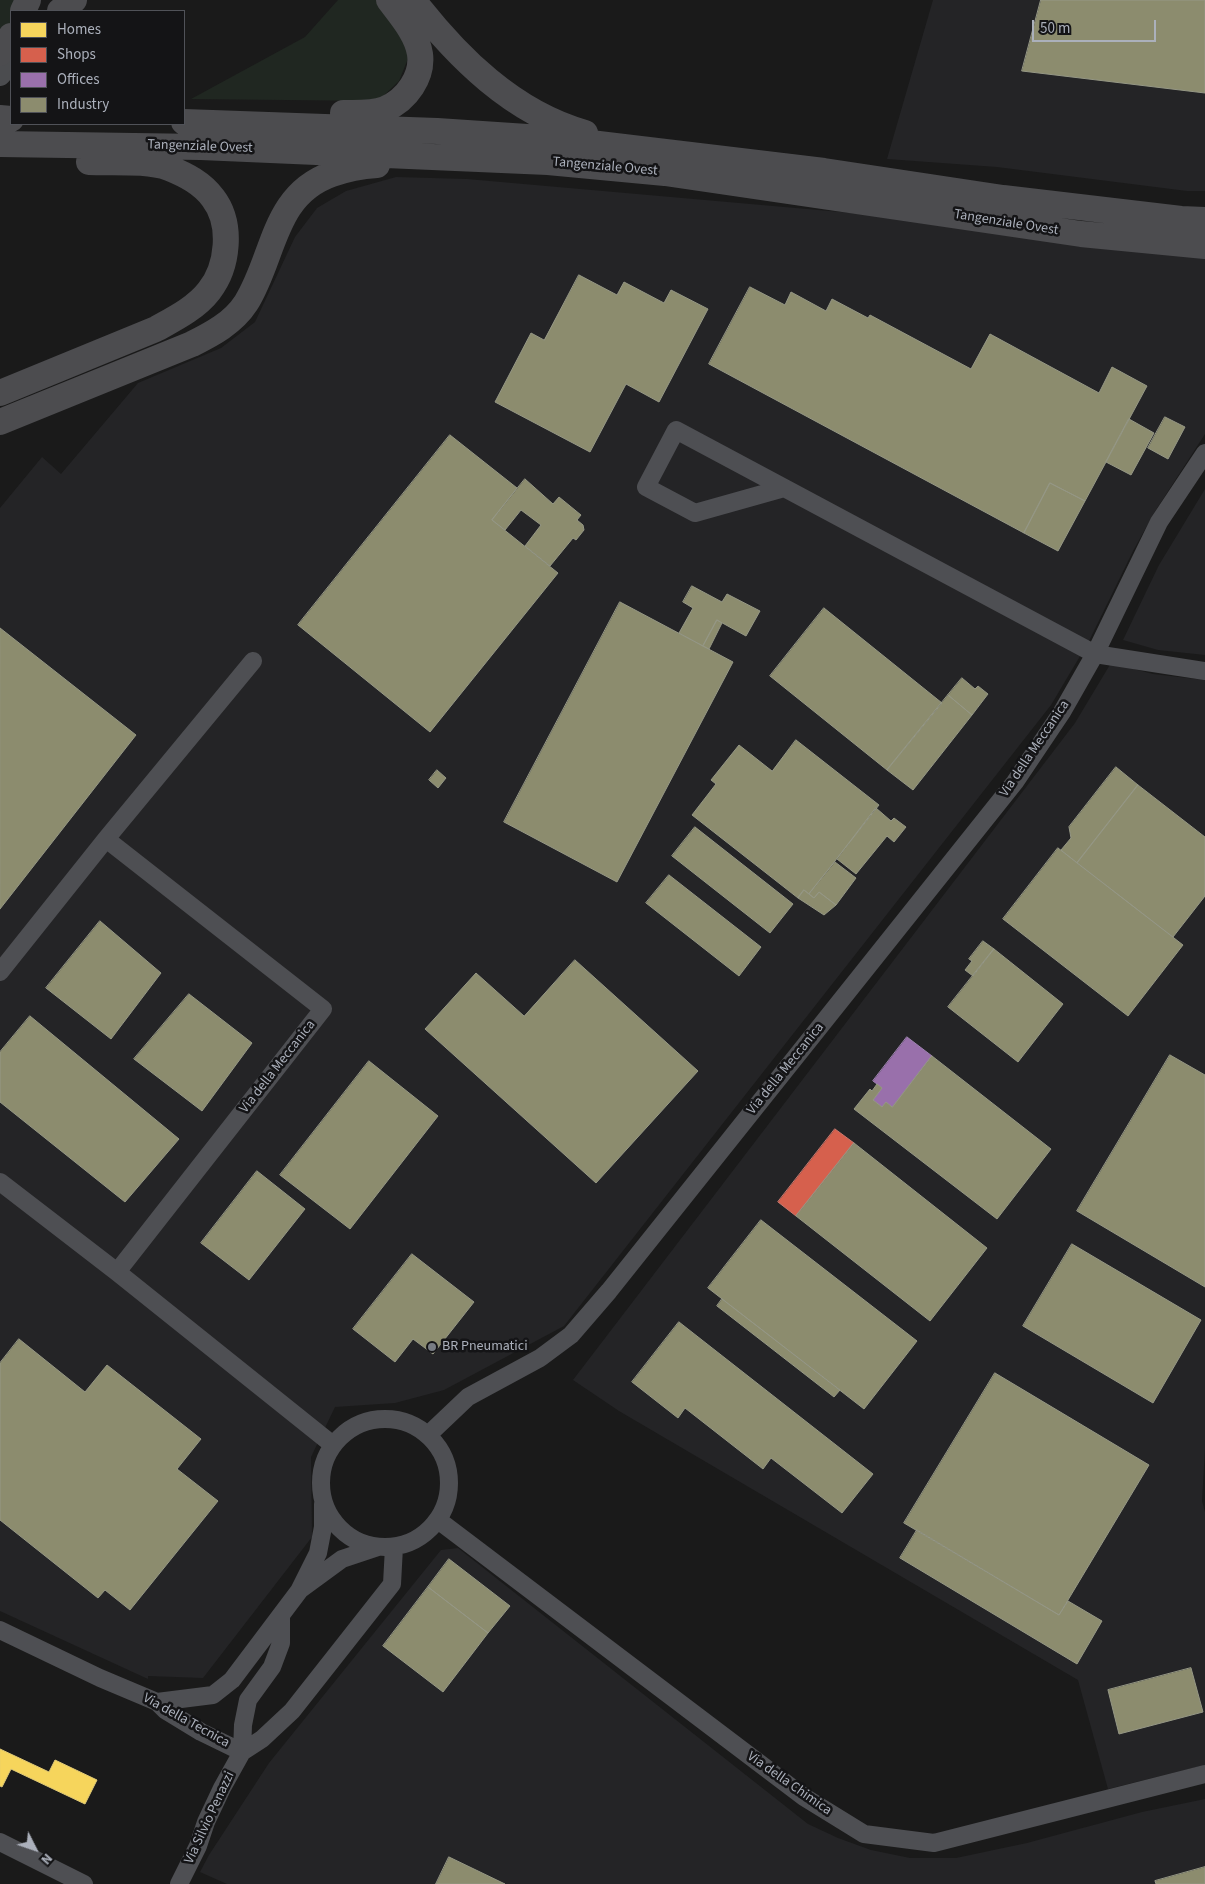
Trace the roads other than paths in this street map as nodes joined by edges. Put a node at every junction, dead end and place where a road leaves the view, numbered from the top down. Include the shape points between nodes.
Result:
1 (74, 0) edge
2 (389, 0) edge
3 (413, 0) edge
4 (60, 10) edge
5 (10, 37) edge
6 (0, 52) edge
7 (10, 63) edge
8 (0, 75) edge
9 (185, 116) edge
10 (185, 122) edge
11 (0, 144) edge
12 (646, 149) junction
13 (0, 150) edge
14 (548, 162) junction
15 (1205, 220) edge
16 (1205, 246) edge
17 (0, 393) edge
18 (0, 422) edge
19 (1205, 453) edge
20 (784, 488) junction
21 (1094, 654) junction
22 (254, 661) dead end
23 (1205, 671) edge
24 (106, 839) junction
25 (0, 972) edge
26 (0, 1182) edge
27 (117, 1272) junction
28 (428, 1435) junction
29 (333, 1445) junction
30 (323, 1503) junction
31 (438, 1520) junction
32 (386, 1547) junction
33 (299, 1591) junction
34 (281, 1615) junction
35 (0, 1630) edge
36 (157, 1702) junction
37 (242, 1752) junction
38 (1205, 1774) edge
39 (0, 1842) edge
40 (84, 1884) edge
41 (179, 1884) edge

1 - 4 highway
2 - 9 highway via 413,36 420,53 420,65 407,93 386,109 355,113
3 - 12 highway via 465,60 526,106 552,121
5 - 6 highway
7 - 8 main road
10 - 12 highway, Tangenziale Ovest via 437,131
11 - 14 highway, Tangenziale Ovest via 201,147
12 - 15 highway, Tangenziale Ovest via 1003,198
13 - 17 highway via 42,160 167,167 194,180 213,198 220,210 225,238 221,269 215,282 208,293 178,316 156,329
14 - 16 highway, Tangenziale Ovest via 665,172 1081,234
14 - 18 highway via 370,165 328,176 302,191 290,204 253,290 245,304 220,329 192,344
19 - 21 street, Via della Meccanica via 1159,522
20 - 20 street via 676,430 646,487 695,513
20 - 21 street
21 - 23 street
21 - 28 street, Via della Meccanica via 1062,712 1015,782 609,1291 571,1335 540,1358 468,1397
22 - 24 street
24 - 25 street
24 - 27 street, Via della Meccanica via 323,1010
26 - 27 street
27 - 29 street
28 - 29 street via 413,1425 378,1419 346,1432
28 - 31 street via 441,1453 449,1475 449,1491
29 - 30 street via 322,1470
30 - 32 street via 335,1524 354,1540
30 - 33 street via 318,1553
31 - 32 street via 411,1542
31 - 38 street, Via della Chimica via 804,1797 864,1834 934,1843
32 - 33 street via 342,1559
32 - 37 street, Via della Tecnica via 392,1584 292,1711 262,1739
33 - 34 street
34 - 36 street via 232,1680 213,1695
34 - 37 street via 280,1643 272,1667 248,1700 242,1725
35 - 36 street, Via della Tecnica
36 - 37 street, Via della Tecnica via 202,1732
37 - 41 street, Via Silvio Penazzi via 222,1788
39 - 40 street

